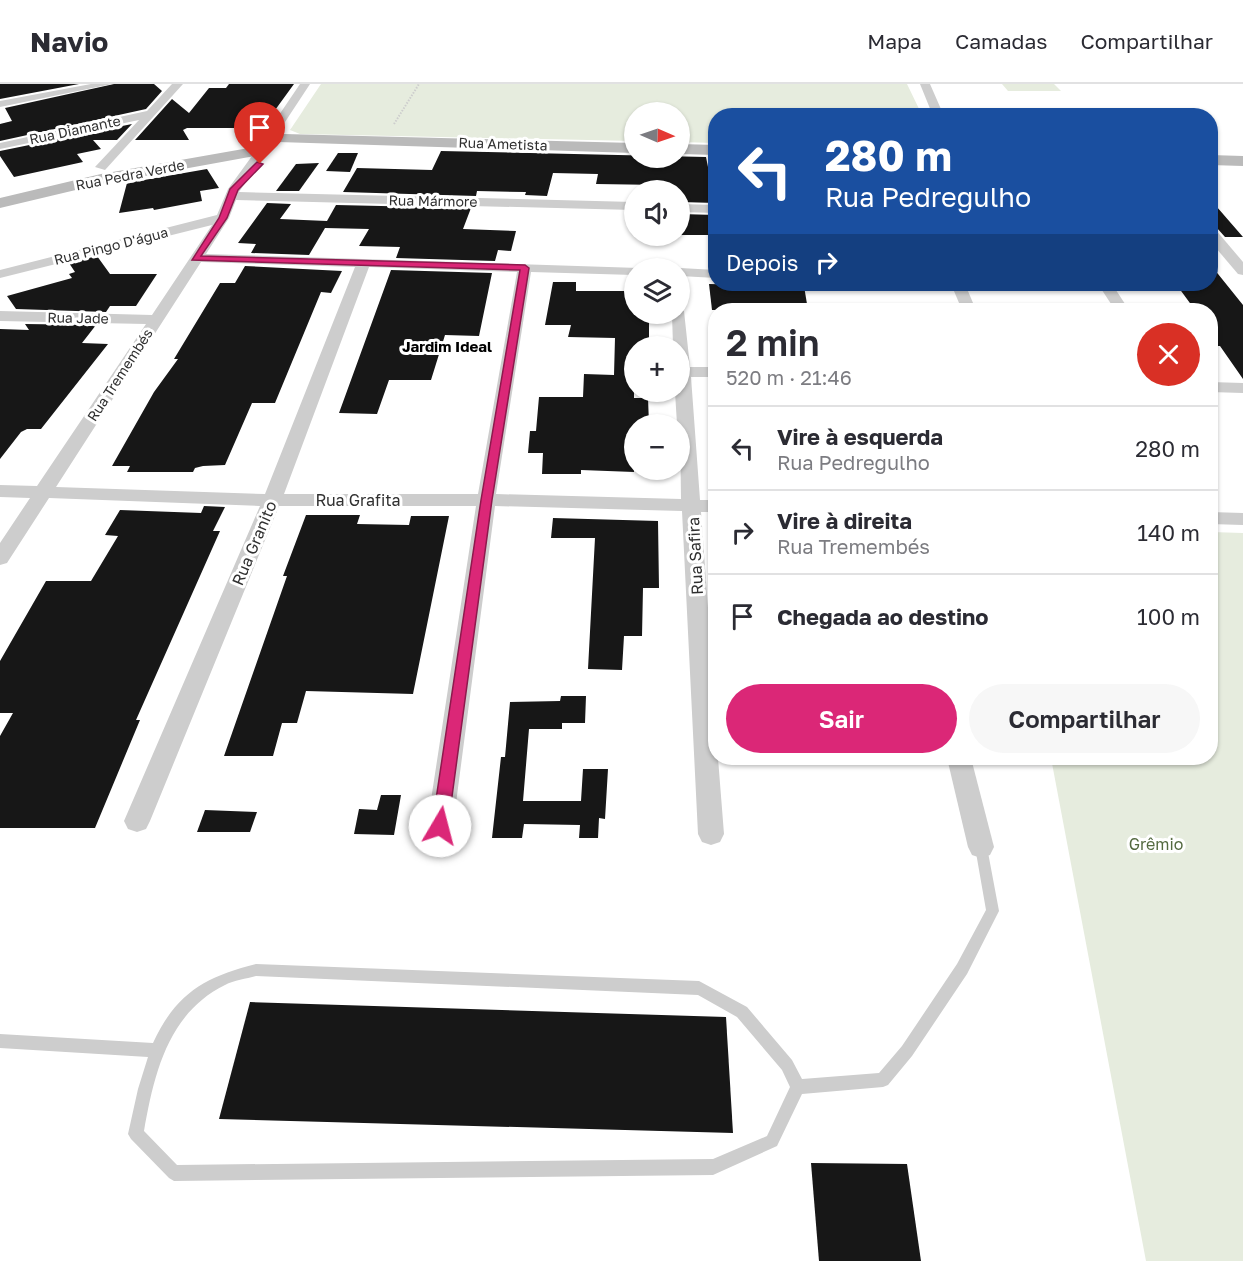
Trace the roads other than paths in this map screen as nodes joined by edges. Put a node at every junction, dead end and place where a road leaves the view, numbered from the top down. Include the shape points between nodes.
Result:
1 (107, 84) edge
2 (178, 84) edge
3 (305, 84) edge
4 (925, 84) edge
5 (0, 104) edge
6 (936, 108) edge
7 (150, 114) junction
8 (281, 120) junction
9 (270, 145) junction
10 (0, 146) edge
11 (624, 148) edge
12 (690, 149) edge
13 (708, 150) edge
14 (1218, 160) edge
15 (204, 161) junction
16 (1243, 161) edge
17 (101, 166) junction
18 (250, 166) junction
19 (0, 190) edge
20 (232, 192) junction
21 (0, 203) edge
22 (624, 206) edge
23 (690, 208) edge
24 (708, 208) edge
25 (223, 218) junction
26 (1218, 241) edge
27 (1226, 250) junction
28 (1243, 251) edge
29 (195, 258) junction
30 (364, 263) junction
31 (525, 268) junction
32 (624, 271) edge
33 (1243, 271) edge
34 (690, 272) edge
35 (708, 273) edge
36 (0, 274) edge
37 (0, 316) edge
38 (156, 320) junction
39 (690, 372) edge
40 (708, 372) edge
41 (1218, 387) edge
42 (1243, 388) edge
43 (686, 402) edge
44 (0, 491) edge
45 (43, 492) junction
46 (272, 500) junction
47 (486, 500) junction
48 (692, 506) junction
49 (708, 506) edge
50 (1218, 518) edge
51 (1243, 519) edge
52 (0, 558) edge
53 (961, 765) edge
54 (137, 821) dead end
55 (440, 826) dead end
56 (711, 834) dead end
57 (981, 847) joint
58 (0, 1041) edge
59 (155, 1050) junction
60 (798, 1087) junction

1 - 5 street
2 - 7 street
3 - 8 street, Rua Tremembés
4 - 6 street
7 - 10 street, Rua Diamante
7 - 17 street
8 - 9 street, Rua Tremembés
8 - 9 street, Rua Tremembés
9 - 11 street, Rua Ametista via 372,140
9 - 15 street, Rua Pedra Verde
9 - 17 street, Rua Pedra Verde
9 - 18 street, Rua Tremembés
9 - 20 street, Rua Tremembés
12 - 13 street
14 - 16 street
15 - 18 street
15 - 21 street, Rua Pedra Verde via 101,179
17 - 19 street, Rua Pedra Verde
18 - 20 street, Rua Tremembés
20 - 22 street, Rua Mármore
20 - 25 street, Rua Tremembés
23 - 24 street
25 - 29 street, Rua Tremembés
25 - 36 street, Rua Pingo D'água
26 - 27 street
27 - 28 street
27 - 33 street
29 - 30 street
29 - 38 street, Rua Tremembés
30 - 31 street
30 - 46 street, Rua Granito
31 - 32 street
31 - 47 street
34 - 35 street
37 - 38 street, Rua Jade
38 - 45 street, Rua Tremembés
39 - 40 street
41 - 42 street
43 - 48 street, Rua Safira
44 - 45 street, Rua Grafita
45 - 46 street, Rua Grafita
45 - 52 street, Rua Tremembés
46 - 47 street, Rua Grafita
46 - 54 street, Rua Granito
47 - 48 street, Rua Grafita
47 - 55 street
48 - 49 street, Rua Grafita
48 - 56 street, Rua Safira
50 - 51 street
53 - 57 street
57 - 60 lane via 993,911 962,969 907,1051 884,1080
58 - 59 lane
59 - 60 lane via 186,1004 220,980 256,970 699,987 742,1012 787,1065
59 - 60 lane via 136,1134 174,1173 713,1167 772,1141

